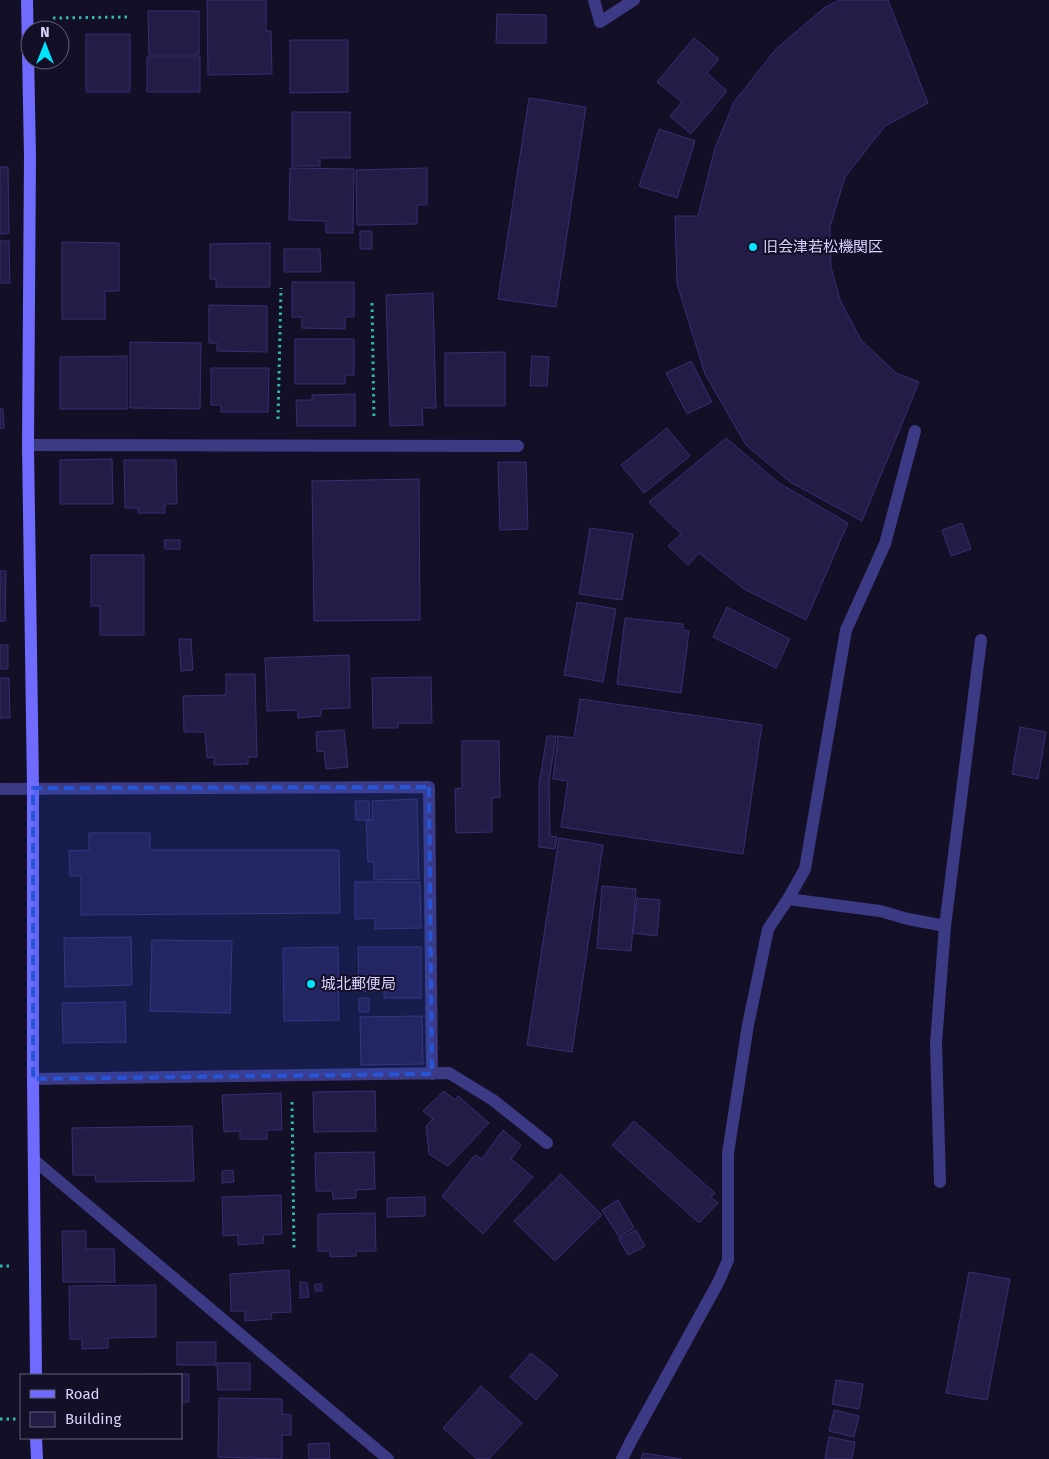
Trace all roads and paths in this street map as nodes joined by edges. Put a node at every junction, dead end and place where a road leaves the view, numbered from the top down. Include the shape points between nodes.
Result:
1 (27, 0) edge
2 (594, 0) edge
3 (634, 0) edge
4 (129, 17) dead end
5 (27, 18) junction
6 (280, 288) dead end
7 (372, 303) dead end
8 (915, 431) dead end
9 (28, 445) junction
10 (278, 445) junction
11 (374, 446) junction
12 (518, 446) dead end
13 (981, 640) dead end
14 (33, 788) junction
15 (0, 789) edge
16 (788, 899) junction
17 (945, 926) junction
18 (432, 1074) junction
19 (292, 1076) junction
20 (33, 1079) junction
21 (547, 1143) dead end
22 (34, 1160) junction
23 (940, 1182) dead end
24 (294, 1251) dead end
25 (36, 1374) edge
26 (0, 1419) edge
27 (20, 1419) edge
28 (36, 1439) edge
29 (37, 1459) edge
30 (388, 1459) edge
31 (622, 1459) edge

1 - 5 street
2 - 3 street via 600,22
4 - 5 path
5 - 9 street via 30,156
6 - 10 path
7 - 11 path
8 - 16 street via 885,544 846,630 804,869
9 - 10 street
9 - 14 street
10 - 11 street
11 - 12 street
13 - 17 street
14 - 15 street
14 - 18 street via 429,787
14 - 20 street
16 - 17 street via 880,911
16 - 31 street via 768,929 748,1025 728,1153 728,1260
17 - 23 street via 936,1043
18 - 19 street
18 - 21 street via 449,1073 493,1100
19 - 20 street
19 - 24 path
20 - 22 street
22 - 25 street
22 - 30 street
26 - 27 path
28 - 29 street

